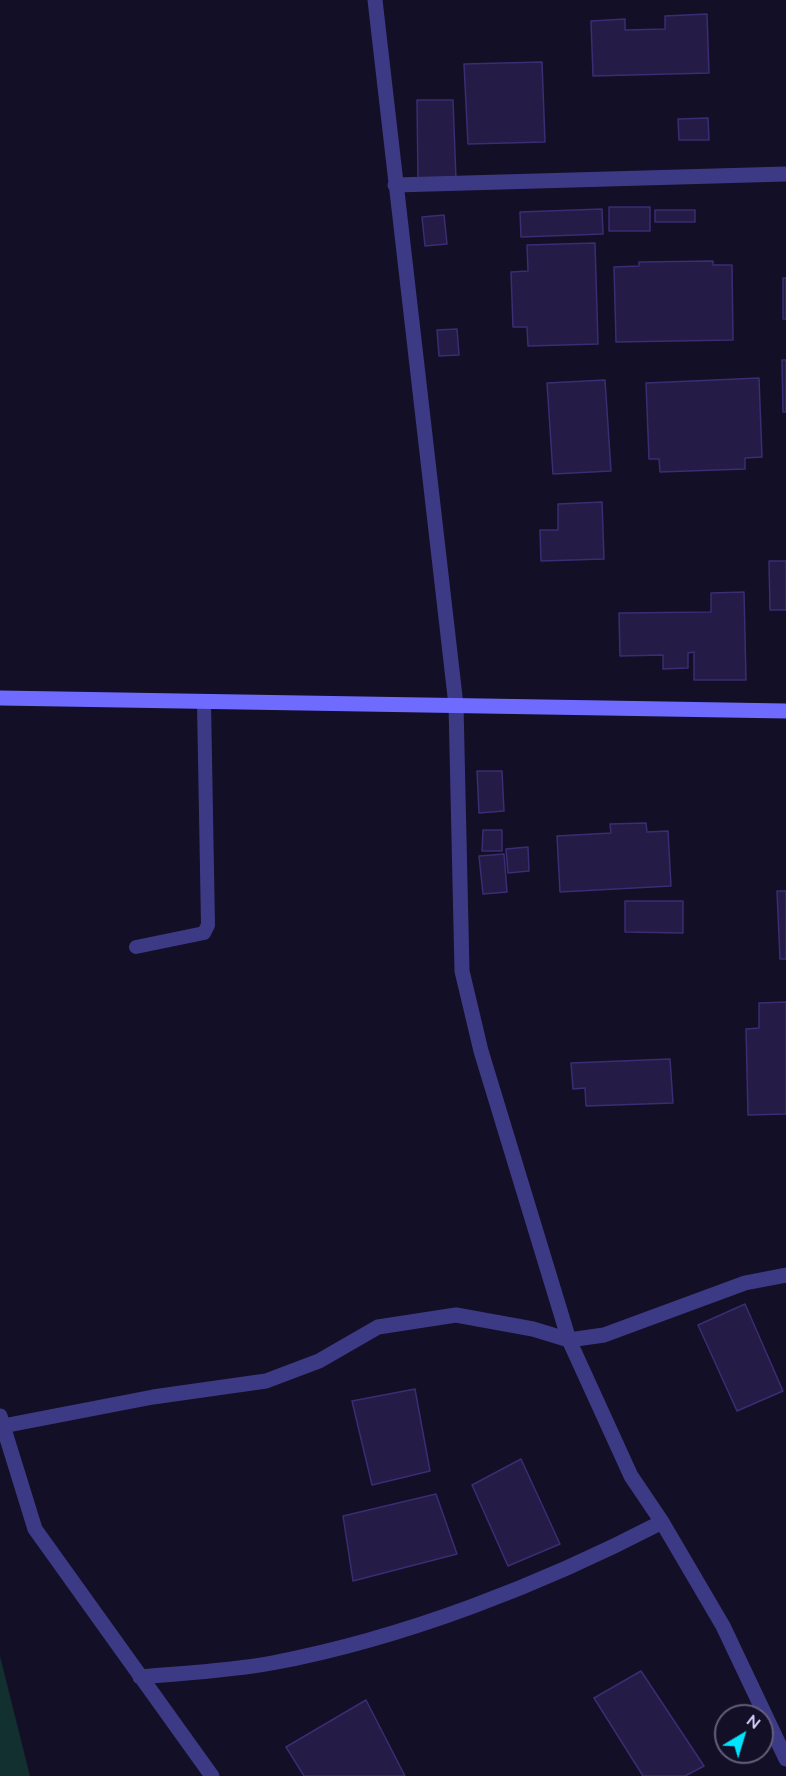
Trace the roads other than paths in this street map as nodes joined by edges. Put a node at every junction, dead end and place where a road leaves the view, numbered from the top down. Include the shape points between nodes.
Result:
1 (375, 0) edge
2 (786, 174) edge
3 (394, 185) junction
4 (0, 698) edge
5 (204, 703) junction
6 (456, 705) junction
7 (786, 711) edge
8 (136, 947) dead end
9 (786, 1275) edge
10 (569, 1340) junction
11 (1, 1421) edge
12 (662, 1522) junction
13 (140, 1677) junction
14 (786, 1759) edge
15 (212, 1776) edge

1 - 3 street
2 - 3 street
3 - 6 street
4 - 5 street
5 - 6 street
5 - 8 lane via 208,925 204,933
6 - 7 street
6 - 10 street via 462,971 502,1125
9 - 10 street via 745,1283 604,1335
10 - 11 street via 456,1315 378,1327 319,1361 266,1381
10 - 12 street via 631,1476
11 - 13 street via 35,1529
12 - 13 street via 587,1560 410,1628 272,1664
12 - 14 street via 723,1626
13 - 15 street

